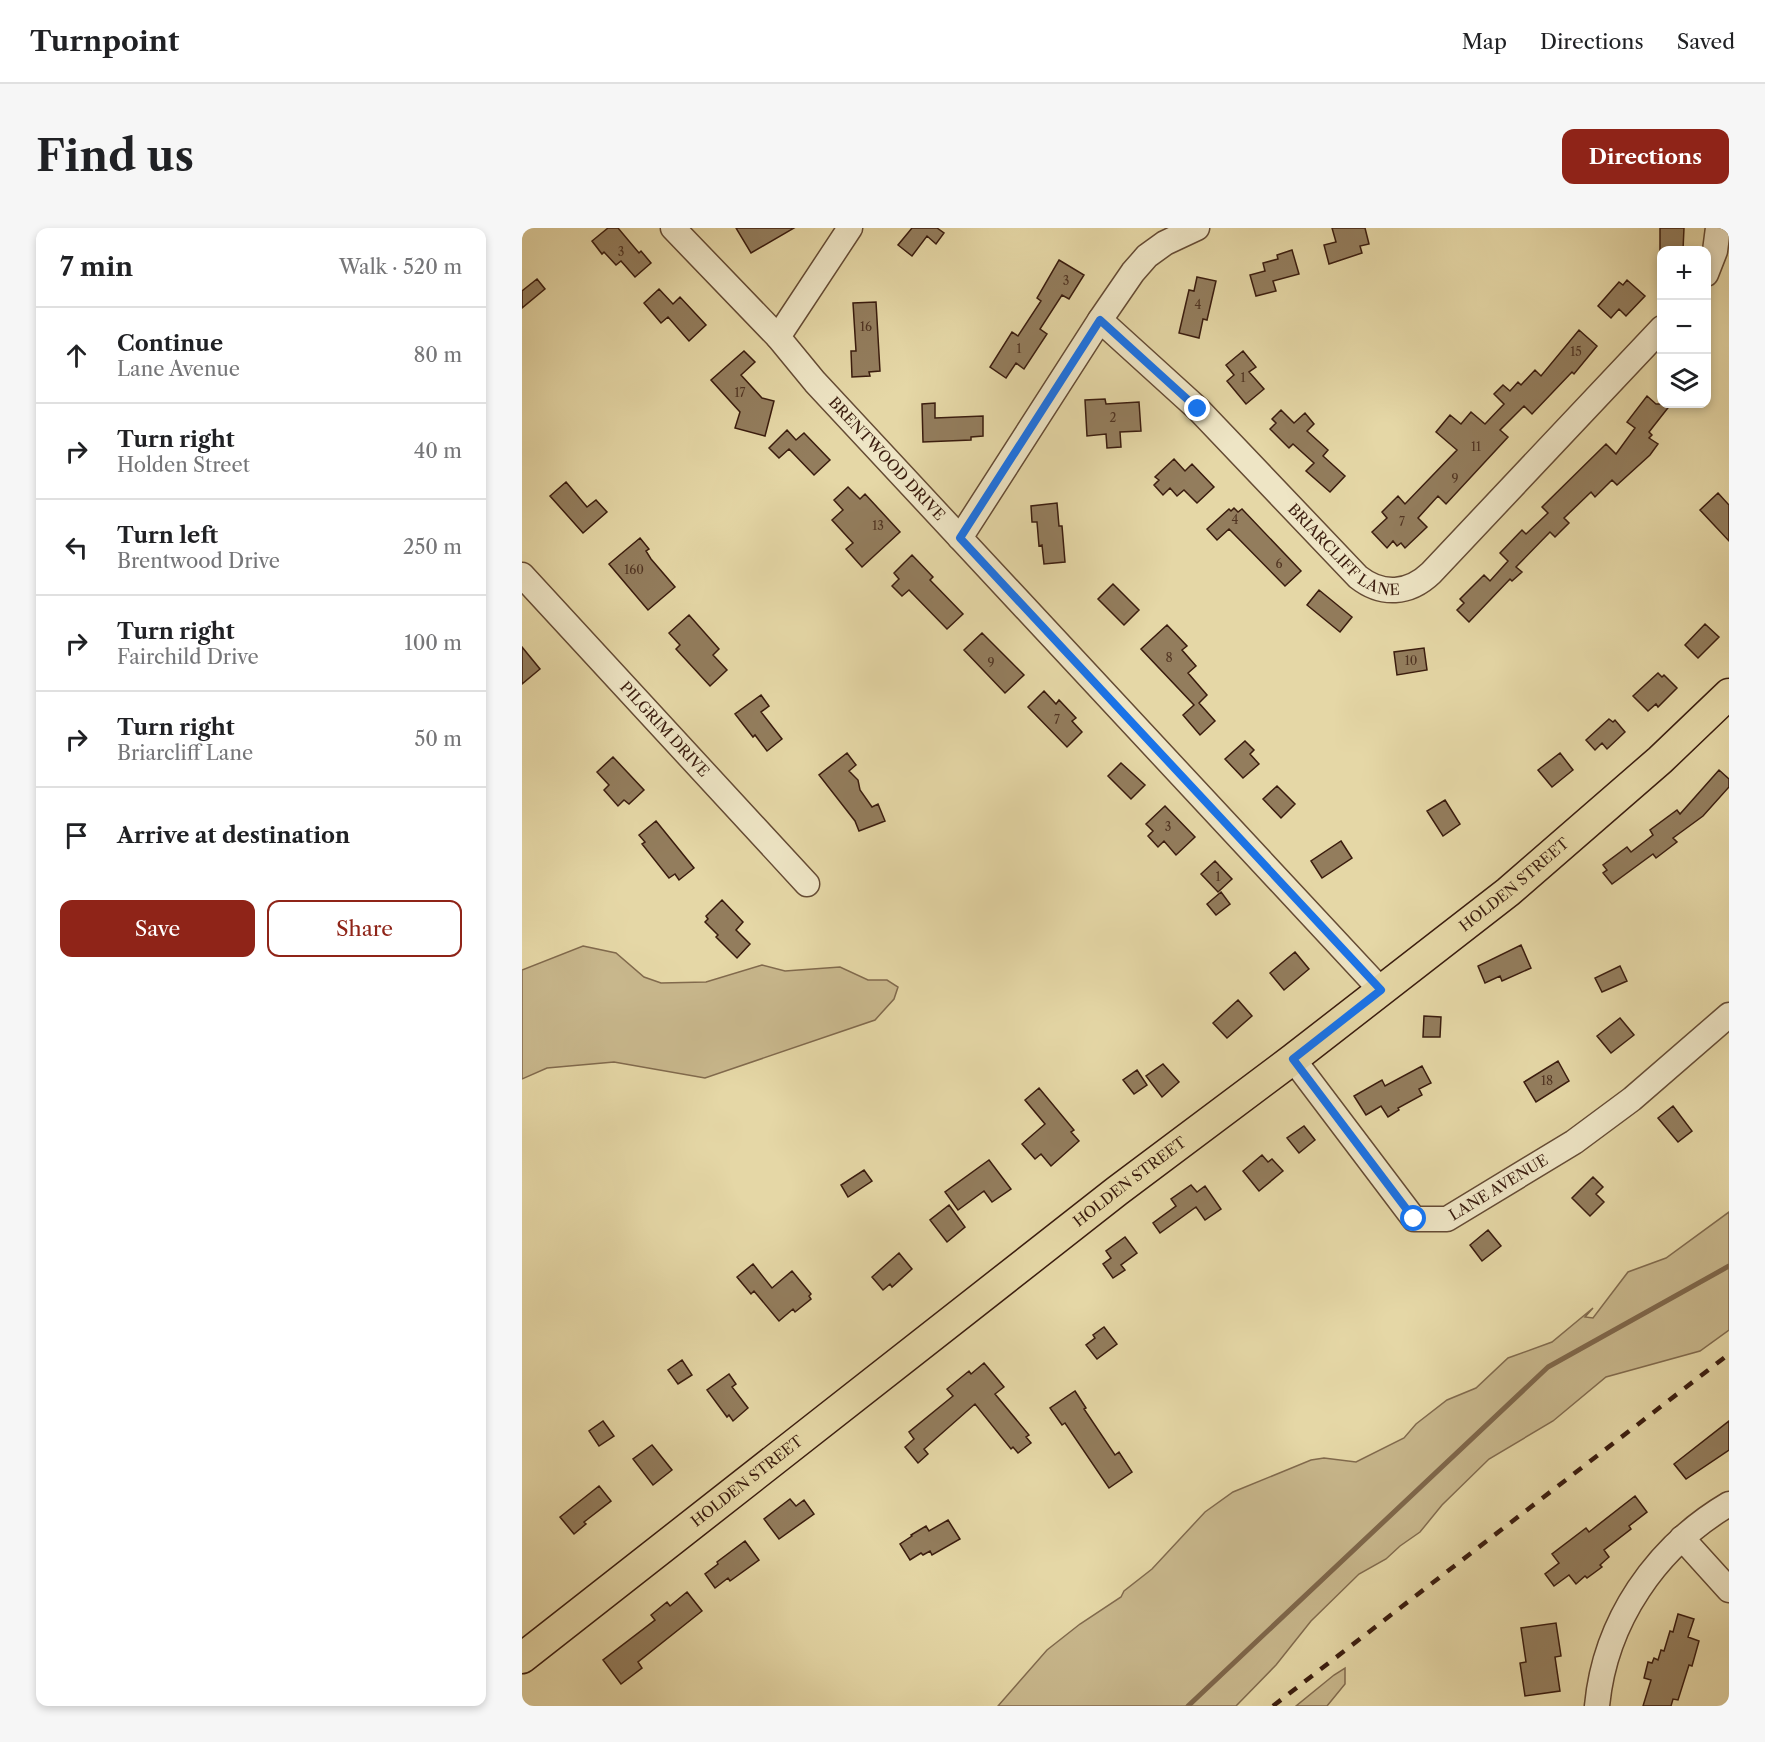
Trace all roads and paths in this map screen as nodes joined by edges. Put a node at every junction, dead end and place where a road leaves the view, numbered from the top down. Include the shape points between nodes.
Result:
1 (673, 228) edge
2 (850, 228) edge
3 (1197, 228) edge
4 (1718, 228) edge
5 (1711, 262) edge
6 (1100, 320) junction
7 (1657, 333) edge
8 (778, 337) junction
9 (960, 538) junction
10 (522, 575) edge
11 (1729, 694) edge
12 (807, 884) dead end
13 (1381, 990) junction
14 (1729, 1015) edge
15 (1293, 1059) junction
16 (1729, 1504) edge
17 (1682, 1538) junction
18 (1729, 1590) edge
19 (522, 1658) edge
20 (1597, 1706) edge

1 - 8 street, BRENTWOOD DRIVE
2 - 8 street
3 - 6 street via 1147,256
4 - 5 street
6 - 7 street, BRIARCLIFF LANE via 1198,409 1358,577 1387,591 1410,588 1426,578
6 - 9 street
8 - 9 street, BRENTWOOD DRIVE
9 - 13 street, BRENTWOOD DRIVE
10 - 12 street, PILGRIM DRIVE
11 - 13 main road, HOLDEN STREET via 1599,814
13 - 15 main road, HOLDEN STREET
14 - 15 street, LANE AVENUE via 1632,1099 1574,1142 1447,1219 1414,1219
15 - 19 main road, HOLDEN STREET
16 - 17 street
17 - 18 street
17 - 20 street via 1644,1580 1620,1621 1605,1661

